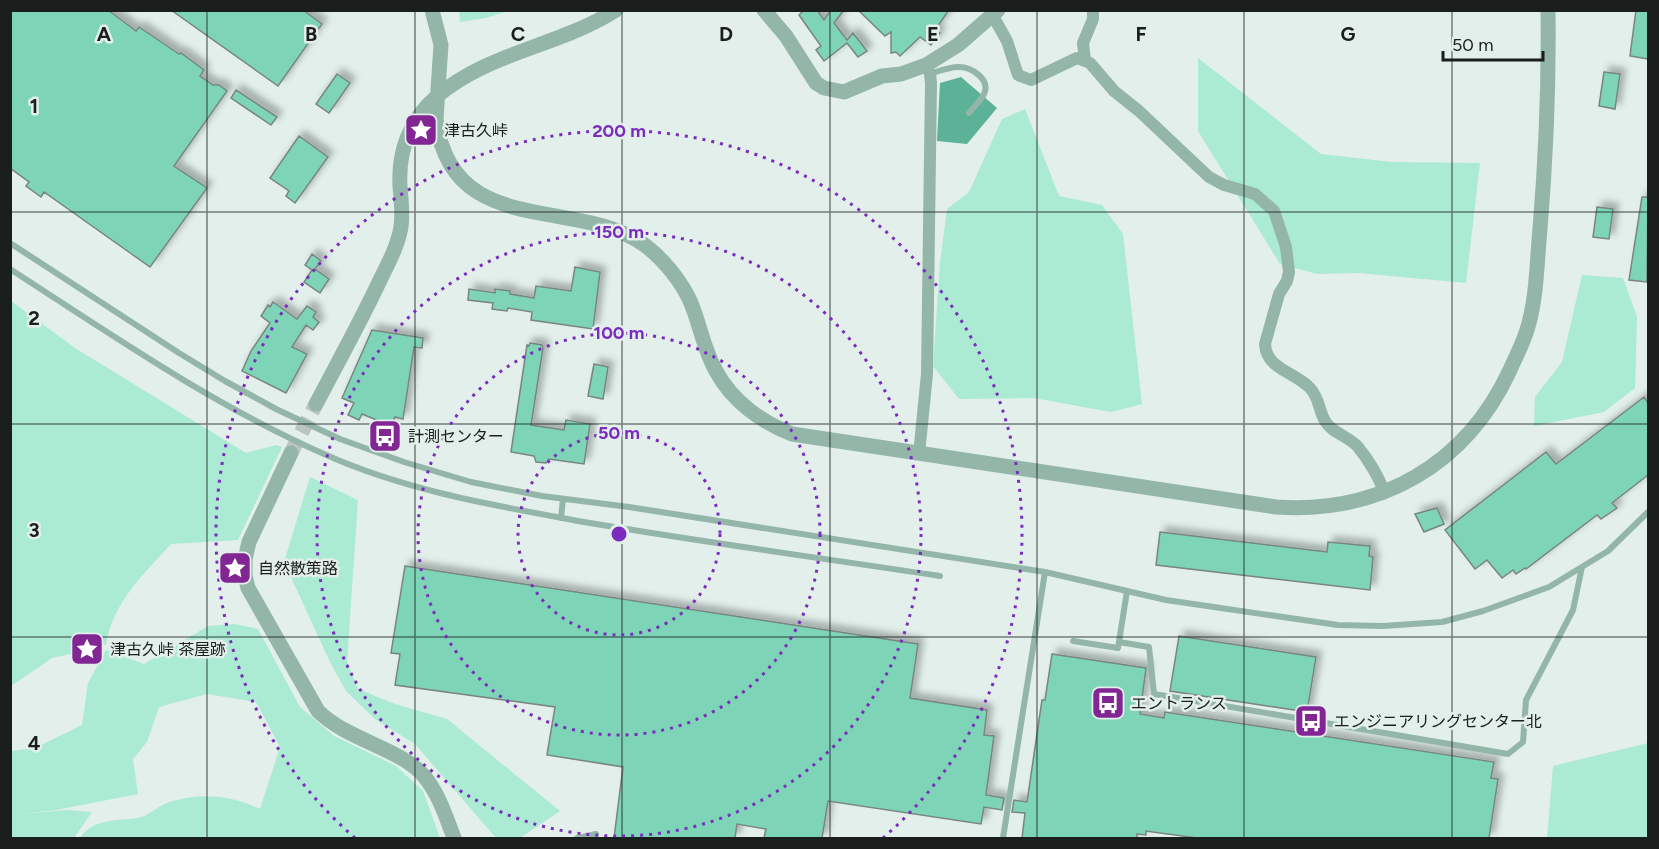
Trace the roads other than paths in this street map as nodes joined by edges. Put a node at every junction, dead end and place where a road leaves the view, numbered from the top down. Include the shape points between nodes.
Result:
1 (432, 10) edge
2 (616, 10) edge
3 (1093, 10) edge
4 (1548, 10) edge
5 (770, 13) edge
6 (995, 13) edge
7 (1085, 60) junction
8 (928, 69) junction
9 (437, 96) junction
10 (969, 113) dead end
11 (10, 243) edge
12 (10, 269) edge
13 (316, 404) tunnel mouth
14 (291, 453) tunnel mouth
15 (920, 454) junction
16 (1384, 492) junction
17 (563, 499) junction
18 (1648, 512) edge
19 (561, 518) junction
20 (1582, 567) junction
21 (1045, 572) junction
22 (940, 576) dead end
23 (1127, 591) junction
24 (1073, 641) dead end
25 (1119, 642) junction
26 (596, 834) dead end
27 (454, 838) edge
28 (577, 838) edge
29 (1003, 838) edge

1 - 9 street via 441,45
2 - 9 street via 596,24 488,64
3 - 7 street via 1083,43
4 - 16 street via 1546,146 1533,305 1522,344 1492,404 1464,440 1431,468
5 - 8 street via 809,76 824,88 844,92 882,76
6 - 7 street via 1018,75 1031,80 1077,58
6 - 8 street
7 - 16 street via 1209,177 1255,194 1274,211 1286,247 1289,272 1279,294 1265,351 1273,363 1305,382 1318,397 1326,422 1358,447
8 - 10 lane via 967,68 978,74 985,91
8 - 15 street via 927,374
9 - 13 street via 414,122 403,146 401,227 395,248
9 - 15 street via 436,119 444,150 469,185 507,206 616,231 646,246 661,260 691,302 715,371 733,394 764,421 792,434
11 - 17 lane via 225,381 340,439 471,482
12 - 19 lane via 219,402 326,455 445,494
14 - 27 street via 249,542 245,559 248,588 318,711 328,721 423,775 434,790
15 - 16 street via 1276,507 1347,504
17 - 19 lane
17 - 21 lane
18 - 20 lane via 1608,551
19 - 22 lane
20 - 23 lane via 1549,587 1483,611 1442,622 1383,626 1338,625
20 - 25 lane via 1573,610 1526,700 1523,742 1508,754 1154,694 1149,647
21 - 23 lane
21 - 29 lane
23 - 25 lane
24 - 25 lane via 1118,648
26 - 28 lane

